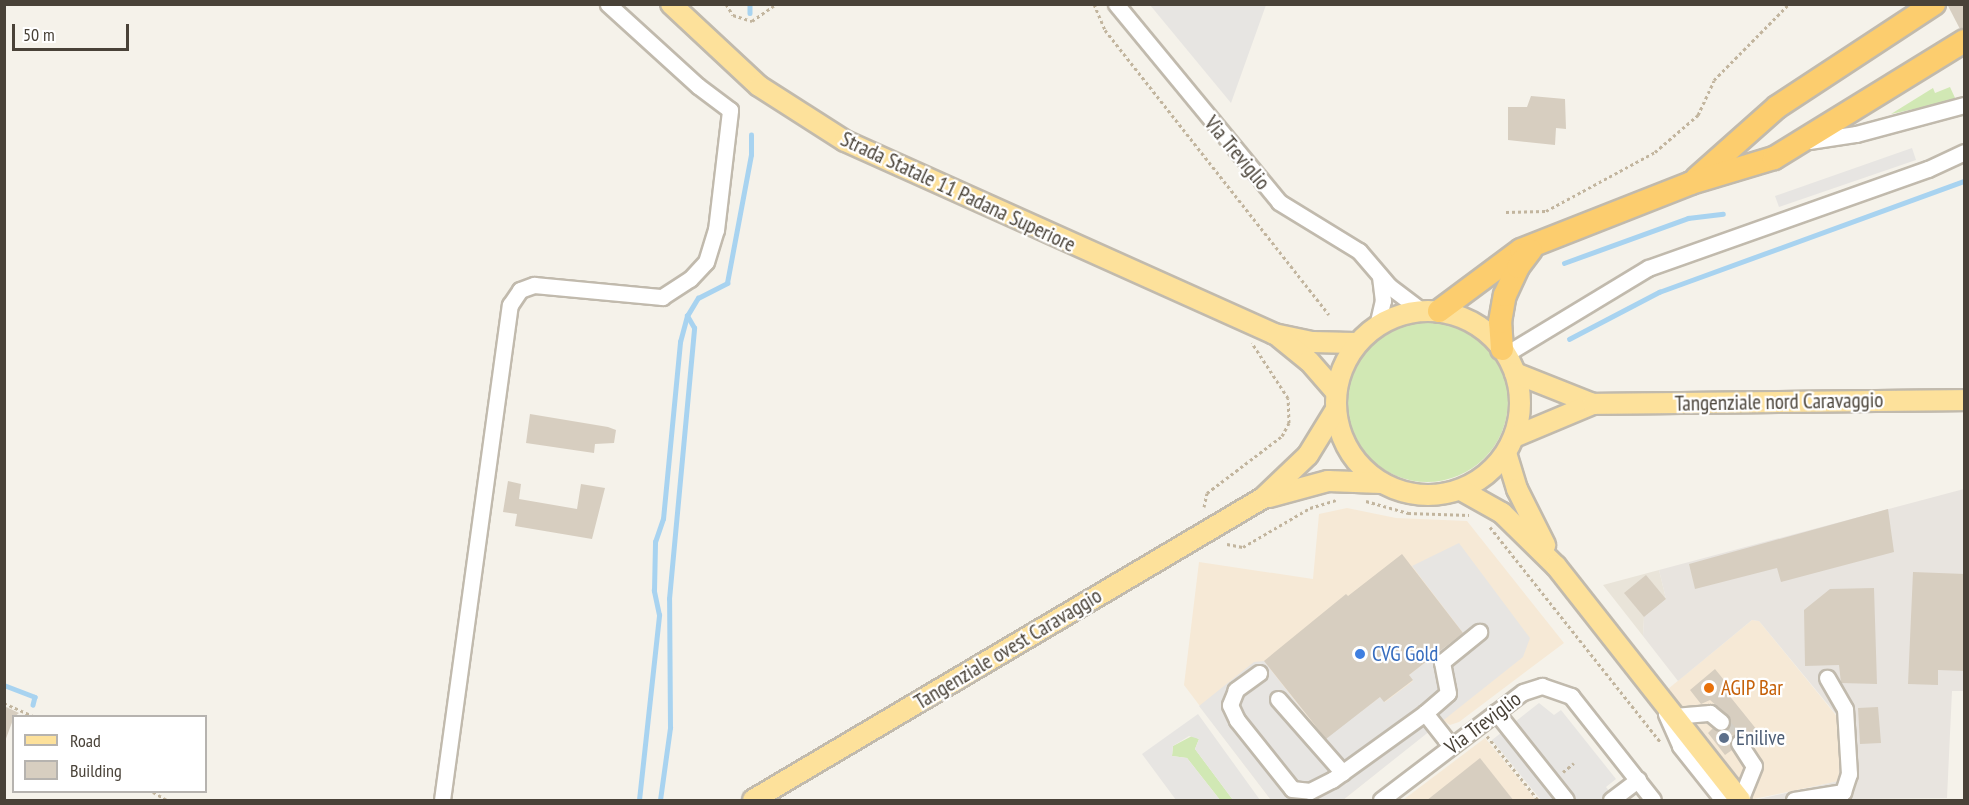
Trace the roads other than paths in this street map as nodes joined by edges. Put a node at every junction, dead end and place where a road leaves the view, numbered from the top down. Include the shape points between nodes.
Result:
1 (608, 4) edge
2 (671, 4) edge
3 (1116, 4) edge
4 (1934, 4) edge
5 (1965, 41) edge
6 (1965, 105) edge
7 (1800, 143) junction
8 (1965, 152) edge
9 (1692, 183) junction
10 (1538, 243) junction
11 (1380, 276) junction
12 (1431, 311) junction
13 (1377, 326) junction
14 (1274, 334) junction
15 (1358, 343) junction
16 (1504, 352) junction
17 (1515, 373) junction
18 (1965, 400) edge
19 (1336, 402) junction
20 (1593, 404) junction
21 (1510, 445) junction
22 (1383, 484) junction
23 (1461, 490) junction
24 (1263, 498) junction
25 (1556, 567) junction
26 (1479, 632) dead end
27 (1259, 673) dead end
28 (1827, 678) dead end
29 (1658, 697) junction
30 (1278, 699) dead end
31 (1497, 712) junction
32 (1425, 713) junction
33 (1674, 716) junction
34 (1721, 722) tunnel mouth
35 (1739, 744) tunnel mouth
36 (1451, 746) junction
37 (1343, 773) junction
38 (1638, 780) junction
39 (1611, 800) edge
40 (1740, 800) edge
41 (442, 801) edge
42 (753, 801) edge
43 (1381, 801) edge
44 (1566, 801) edge
45 (1653, 801) edge
46 (1723, 801) edge
47 (1794, 801) edge

1 - 41 street via 730,110 716,230 706,262 690,279 663,297 534,285 520,290 510,305
2 - 14 main road, Strada Statale 11 Padana Superiore via 768,92 845,141
3 - 11 street, Via Treviglio via 1279,202 1359,251
4 - 9 highway via 1777,107
5 - 7 highway
6 - 7 street via 1856,134
7 - 9 highway via 1774,158
8 - 16 street via 1928,169 1648,268
9 - 10 highway
10 - 12 highway via 1510,257
10 - 16 highway via 1518,267 1505,295 1500,322
11 - 12 street, Via Treviglio via 1399,296
11 - 13 street via 1383,302
12 - 13 main road
12 - 16 main road via 1475,324
13 - 15 main road
14 - 15 main road, Strada Statale 11 Padana Superiore via 1313,342
14 - 19 main road, Strada Statale 11 Padana Superiore via 1309,362
15 - 19 main road via 1341,371
16 - 17 main road
17 - 20 main road, Tangenziale nord Caravaggio
17 - 21 main road via 1520,399
18 - 20 main road, Tangenziale nord Caravaggio
19 - 22 main road via 1350,453
19 - 24 main road, Tangenziale ovest Caravaggio via 1308,455
20 - 21 main road, Tangenziale nord Caravaggio
21 - 23 main road via 1489,472
21 - 25 main road via 1517,489
22 - 23 main road via 1418,495
22 - 24 main road, Tangenziale ovest Caravaggio via 1328,481
23 - 25 main road via 1502,513
24 - 42 main road, Tangenziale ovest Caravaggio
25 - 29 main road
26 - 32 street via 1442,662 1448,693
27 - 37 street via 1236,690 1230,705 1280,778 1292,789 1310,791
28 - 47 street via 1845,709 1849,774 1843,792
29 - 33 main road
29 - 46 street via 1680,746
30 - 37 street
31 - 36 street, Via Treviglio
31 - 38 street, Via Treviglio via 1532,688 1560,689 1581,707
31 - 44 street
32 - 36 street
32 - 37 street
33 - 34 street via 1710,713
33 - 40 main road
35 - 40 street via 1755,766
36 - 43 street, Via Treviglio
38 - 39 street
38 - 45 street, Via Treviglio

